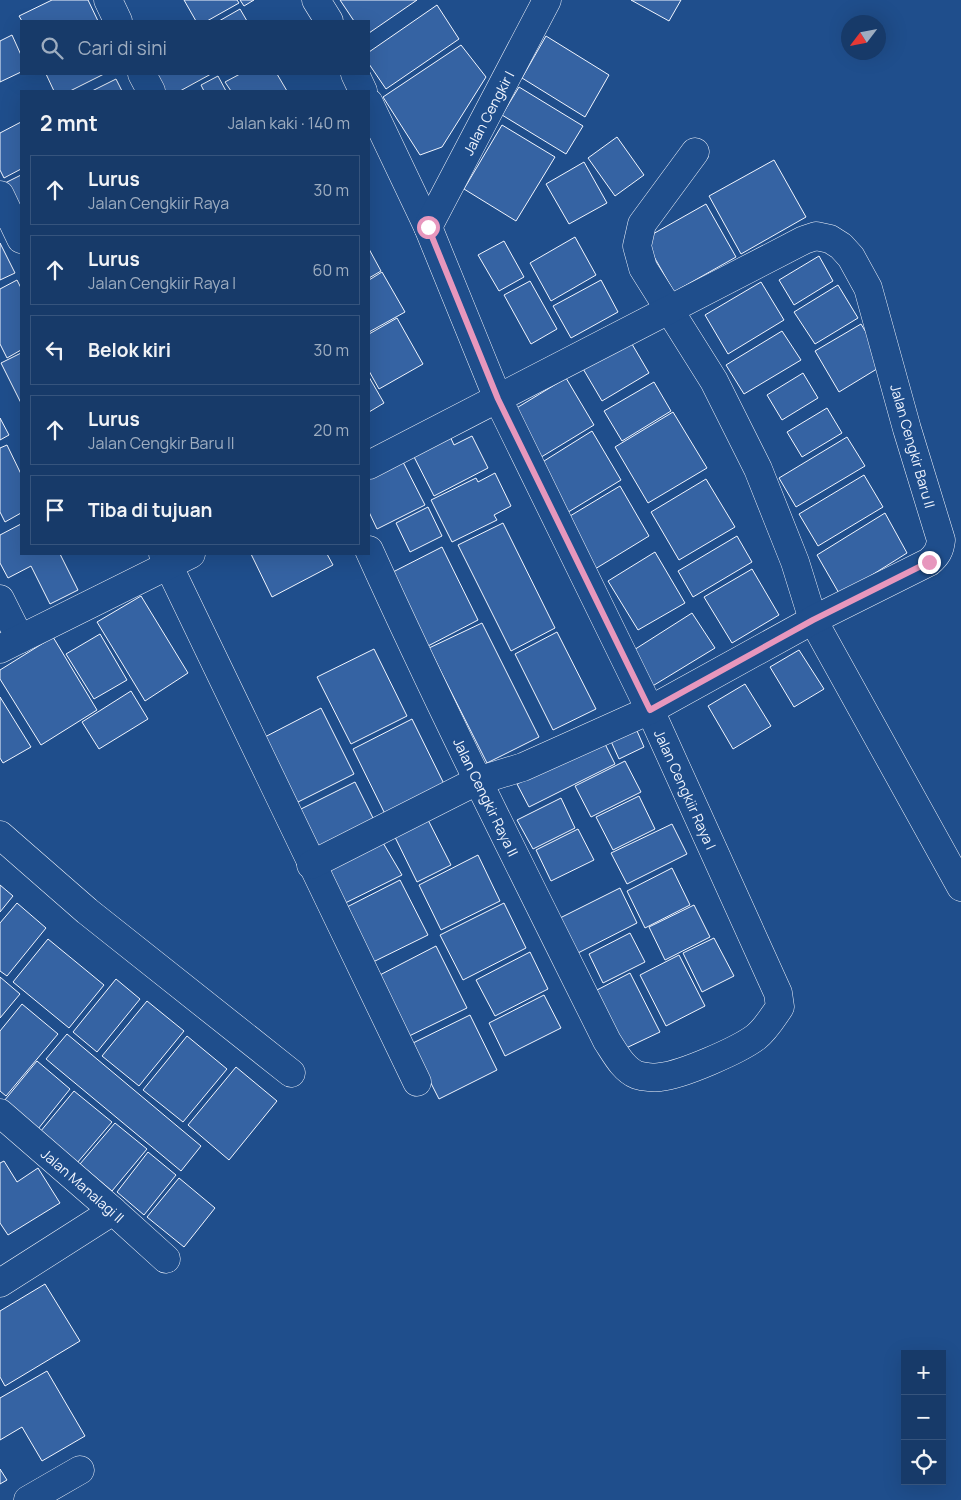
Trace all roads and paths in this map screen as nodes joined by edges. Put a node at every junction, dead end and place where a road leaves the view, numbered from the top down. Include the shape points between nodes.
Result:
1 (108, 0) edge
2 (316, 0) edge
3 (547, 0) edge
4 (118, 20) edge
5 (327, 20) edge
6 (142, 75) edge
7 (355, 75) edge
8 (150, 90) edge
9 (362, 90) edge
10 (370, 105) edge
11 (695, 152) dead end
12 (0, 195) edge
13 (428, 227) junction
14 (20, 237) edge
15 (669, 311) junction
16 (498, 399) junction
17 (370, 464) edge
18 (370, 552) edge
19 (174, 558) edge
20 (0, 599) edge
21 (813, 620) junction
22 (10, 644) edge
23 (650, 710) junction
24 (477, 781) junction
25 (0, 835) edge
26 (311, 865) junction
27 (961, 887) edge
28 (778, 993) joint
29 (291, 1073) dead end
30 (417, 1082) dead end
31 (0, 1113) edge
32 (113, 1211) junction
33 (166, 1259) dead end
34 (0, 1283) edge
35 (80, 1470) dead end
36 (28, 1500) edge

1 - 4 street
2 - 5 street
3 - 13 street, Jalan Cengkir I
6 - 8 street
7 - 9 street
10 - 13 street, Jalan Cengkiir Raya I
11 - 15 street via 642,224 638,236 637,246 643,268
12 - 14 street
13 - 16 street, Jalan Cengkiir Raya I
15 - 16 street
15 - 21 street via 714,380 758,469 795,562
15 - 21 street, Jalan Cengkir Baru II via 816,236 841,246 868,288 906,429 941,540 937,555 929,562
16 - 17 street
16 - 23 street, Jalan Cengkiir Raya I
18 - 24 street, Jalan Cengkir Raya II
19 - 22 street
19 - 26 street
20 - 22 street
21 - 23 street, Jalan Cengkir Baru II
21 - 27 street
23 - 24 street, Jalan Cengkir Baru II via 523,767
23 - 28 street, Jalan Cengkiir Raya I
24 - 26 street, Jalan Cengkir Baru II
24 - 28 street, Jalan Cengkir Raya II via 607,1041 623,1064 638,1075 659,1078 680,1073 755,1037 780,1007
25 - 29 street via 87,911
26 - 30 street
31 - 32 street, Jalan Manalagi II
32 - 33 street, Jalan Manalagi II
32 - 34 street
35 - 36 street

